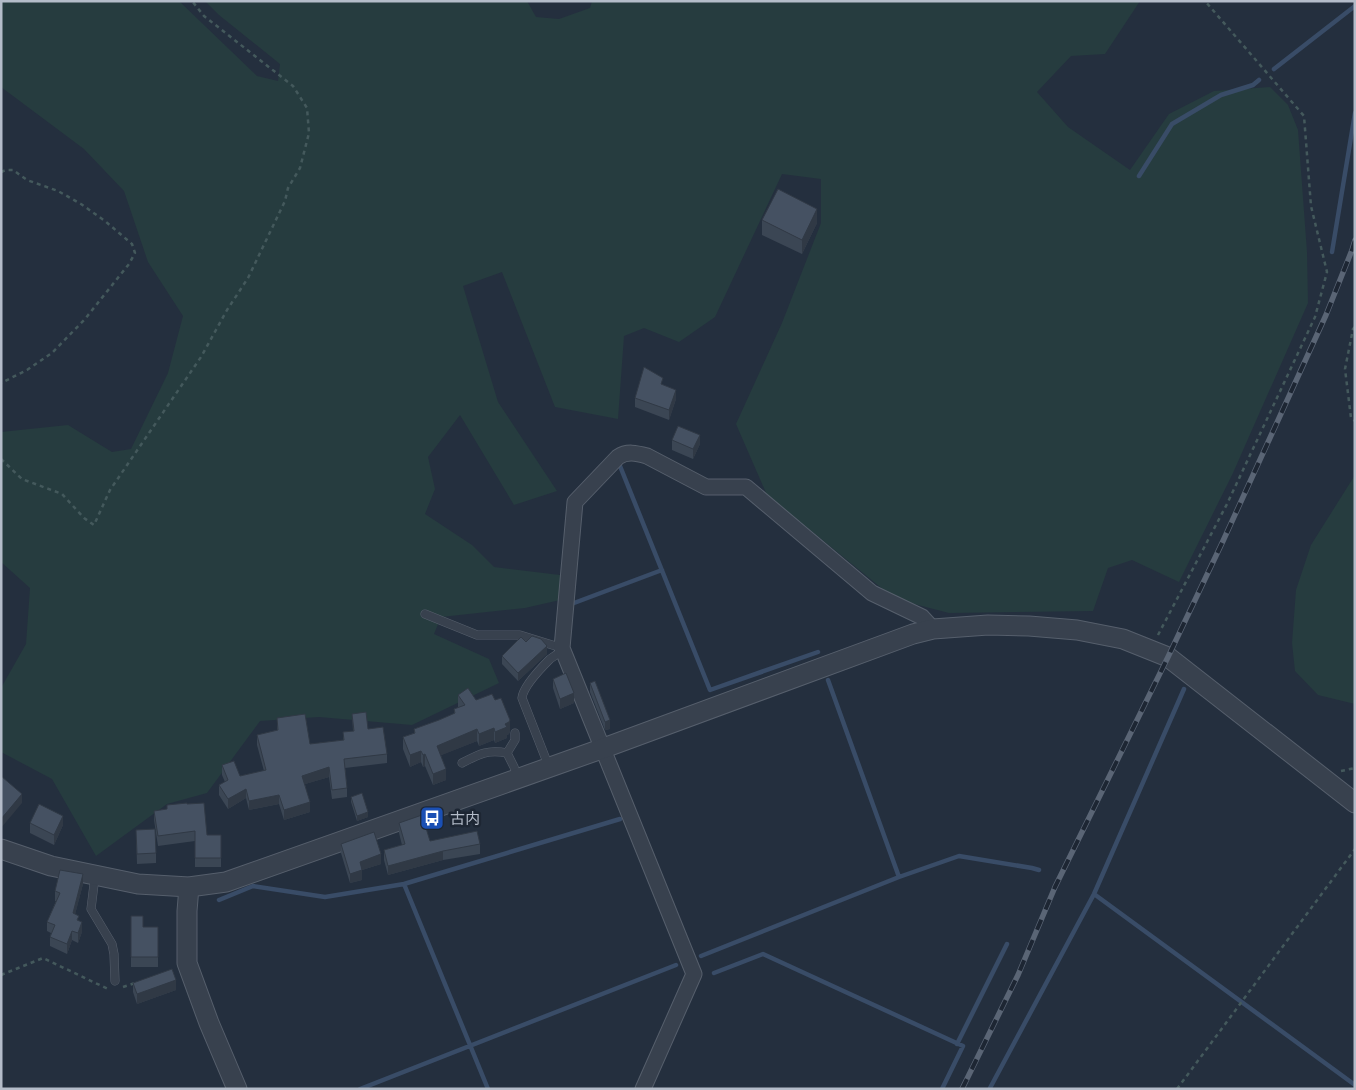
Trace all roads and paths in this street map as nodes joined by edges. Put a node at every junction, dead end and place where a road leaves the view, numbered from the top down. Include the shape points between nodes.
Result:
1 (192, 1) edge
2 (1205, 1) edge
3 (1, 172) edge
4 (1355, 326) edge
5 (1, 383) edge
6 (1355, 421) edge
7 (1, 459) edge
8 (425, 614) dead end
9 (933, 630) junction
10 (563, 649) junction
11 (1151, 650) junction
12 (515, 733) dead end
13 (604, 748) junction
14 (507, 753) junction
15 (462, 763) dead end
16 (549, 768) junction
17 (518, 778) junction
18 (1355, 804) edge
19 (1, 849) edge
20 (1355, 849) edge
21 (95, 876) junction
22 (189, 887) junction
23 (42, 958) dead end
24 (1, 975) edge
25 (115, 981) dead end
26 (237, 1089) edge
27 (643, 1089) edge
28 (1177, 1089) edge

1 - 7 path via 204,16 293,86 307,108 309,133 300,168 248,278 201,357 110,490 94,525 62,494 22,479
2 - 11 path via 1304,116 1310,206 1327,272 1315,317 1227,504
3 - 5 path via 12,170 81,204 132,244 135,253 85,319 52,353
4 - 6 path via 1345,369 1351,418
8 - 10 lane via 477,635 520,635
9 - 10 street via 922,617 872,593 746,487 706,487 647,456 624,453 575,502
9 - 11 street via 988,625 1078,630 1124,639
9 - 13 street via 914,634
10 - 13 street
10 - 16 lane via 550,658 522,692
11 - 18 street via 1168,657
12 - 14 lane via 515,740
13 - 16 street
13 - 27 street via 694,974
14 - 15 lane via 481,753
14 - 17 lane
16 - 17 street
17 - 22 street via 226,882
19 - 21 street via 51,866
20 - 28 path
21 - 22 street via 138,884
21 - 25 lane via 91,909 112,944
22 - 26 street via 187,963
23 - 24 path

